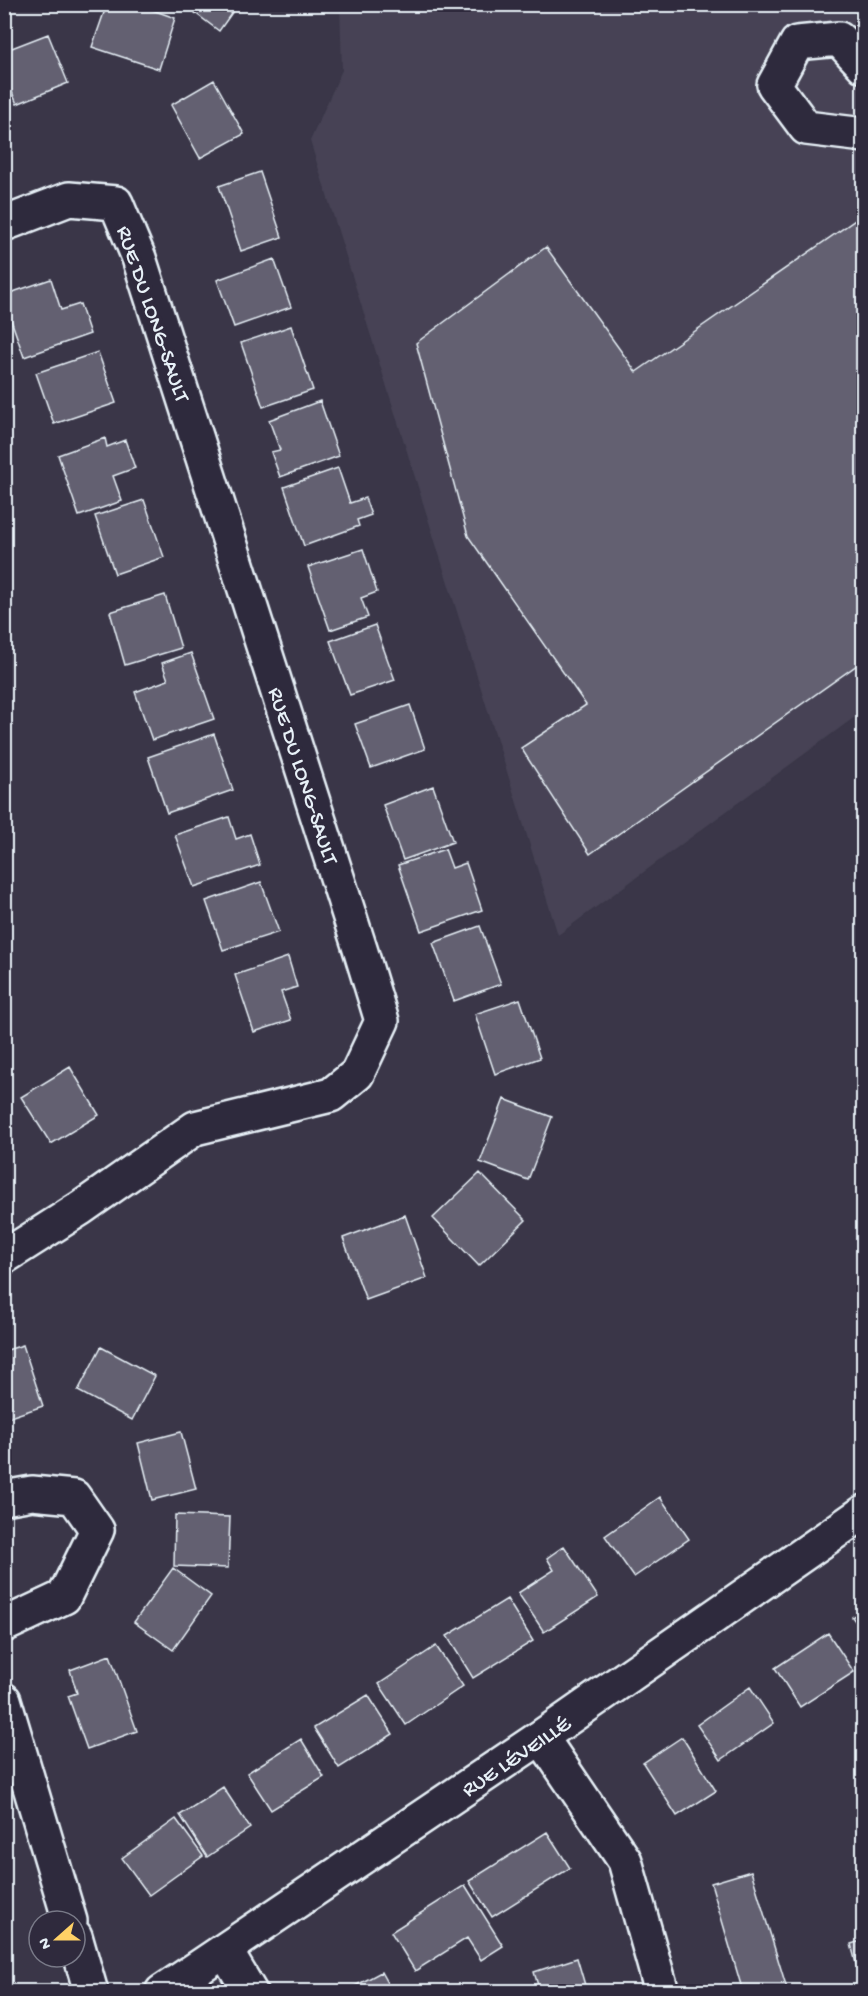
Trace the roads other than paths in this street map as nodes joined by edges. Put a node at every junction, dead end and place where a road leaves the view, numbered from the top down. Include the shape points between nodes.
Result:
1 (864, 66) edge
2 (864, 135) edge
3 (4, 224) edge
4 (4, 1257) edge
5 (4, 1498) edge
6 (864, 1512) edge
7 (4, 1625) edge
8 (4, 1700) edge
9 (541, 1737) junction
10 (66, 1909) edge
11 (225, 1950) junction
12 (85, 1969) edge
13 (92, 1992) edge
14 (162, 1992) edge
15 (250, 1992) edge
16 (662, 1992) edge

1 - 2 street via 839,39 797,43 774,85 806,128
3 - 4 street, RUE DU LONG-SAULT via 69,199 116,203 139,258 382,1021 357,1074 331,1095 195,1128
5 - 7 street via 32,1493 74,1497 97,1530 64,1597
6 - 9 street, RUE LÉVEILLÉ
8 - 10 street
9 - 11 street, RUE LÉVEILLÉ
9 - 16 street via 625,1862
11 - 14 street, RUE LÉVEILLÉ
11 - 15 street
12 - 13 street

